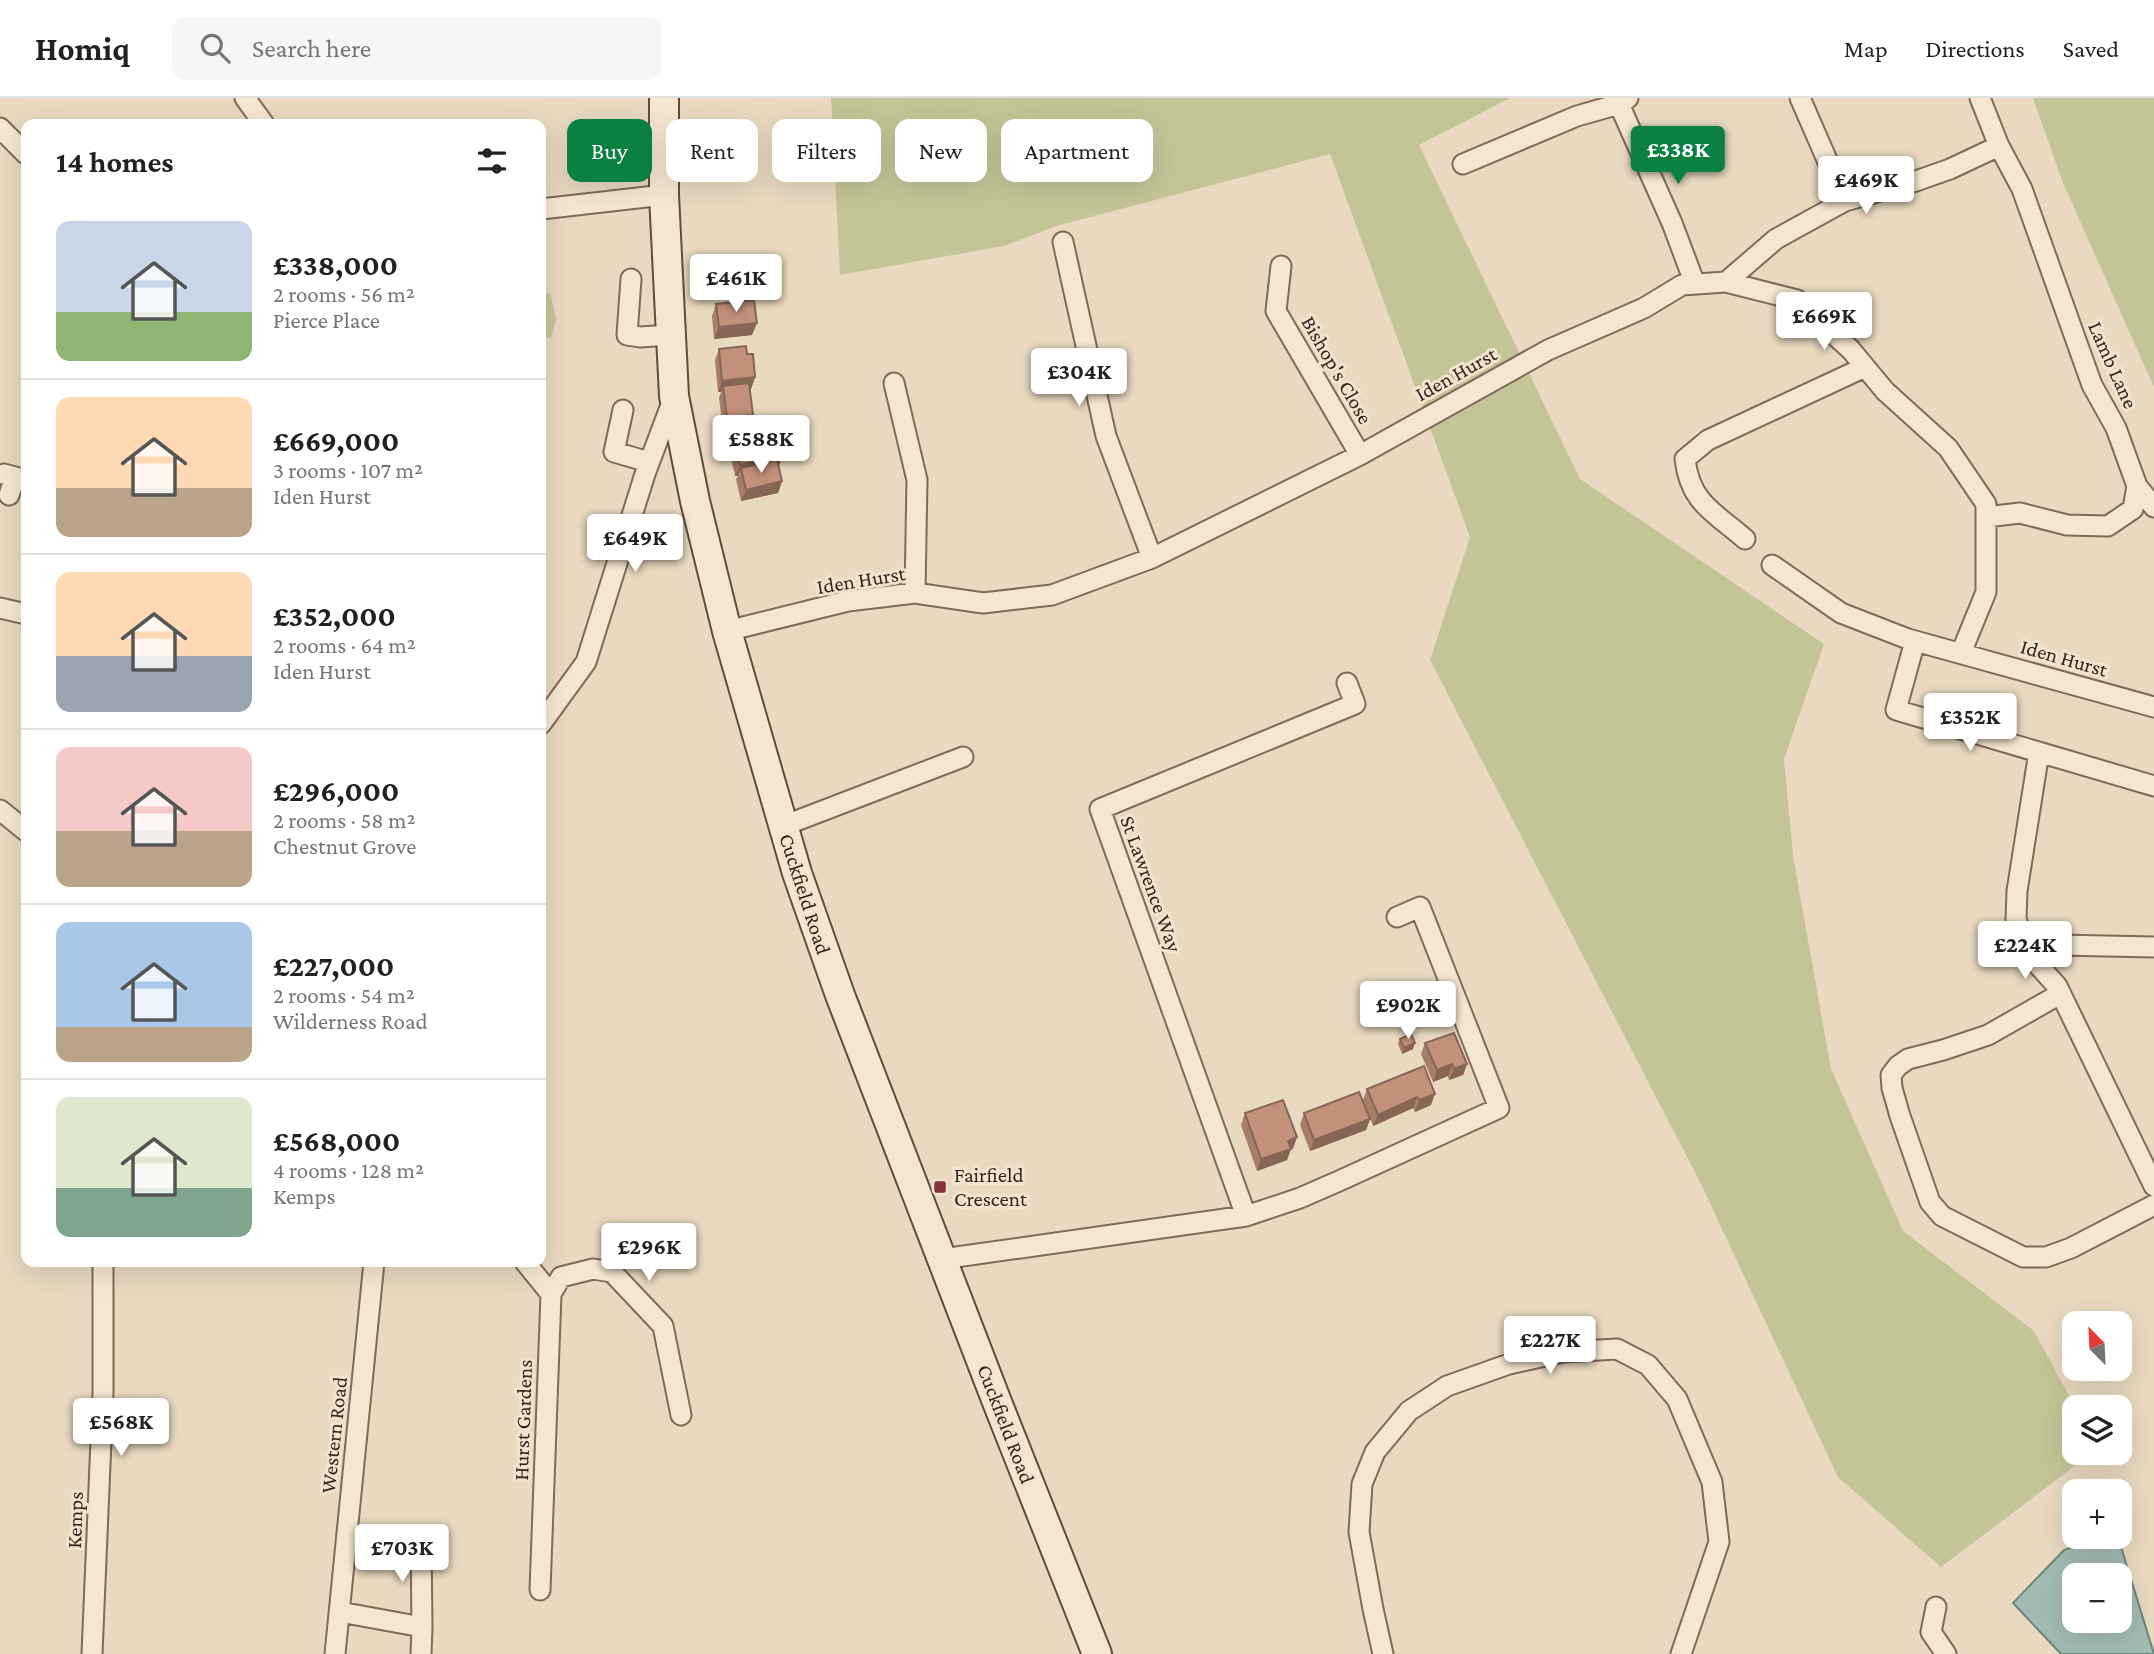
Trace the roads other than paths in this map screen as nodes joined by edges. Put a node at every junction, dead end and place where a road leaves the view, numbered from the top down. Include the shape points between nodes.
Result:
1 (245, 98) edge
2 (664, 98) edge
3 (1800, 98) edge
4 (1980, 98) edge
5 (1624, 101) edge
6 (260, 119) edge
7 (0, 128) edge
8 (1999, 146) junction
9 (21, 149) edge
10 (1463, 164) dead end
11 (664, 195) junction
12 (1845, 201) junction
13 (546, 208) edge
14 (1063, 242) dead end
15 (1281, 266) dead end
16 (631, 279) dead end
17 (1726, 282) junction
18 (1695, 284) junction
19 (670, 335) junction
20 (1865, 367) junction
21 (894, 383) dead end
22 (674, 396) junction
23 (623, 410) dead end
24 (1360, 455) junction
25 (649, 462) junction
26 (2137, 486) junction
27 (2154, 507) edge
28 (1986, 517) junction
29 (1745, 538) dead end
30 (1152, 558) junction
31 (1772, 565) dead end
32 (915, 593) junction
33 (0, 608) edge
34 (21, 613) edge
35 (727, 631) junction
36 (1914, 641) junction
37 (1961, 653) junction
38 (1347, 683) dead end
39 (2154, 707) edge
40 (546, 717) edge
41 (2039, 752) junction
42 (962, 757) dead end
43 (2154, 786) edge
44 (0, 810) edge
45 (783, 826) junction
46 (21, 827) edge
47 (1397, 917) dead end
48 (2154, 947) edge
49 (2035, 961) junction
50 (2060, 994) junction
51 (2154, 1186) edge
52 (2154, 1205) edge
53 (1246, 1216) junction
54 (942, 1259) junction
55 (103, 1267) edge
56 (374, 1267) edge
57 (529, 1267) edge
58 (551, 1294) junction
59 (681, 1415) dead end
60 (421, 1542) dead end
61 (540, 1590) dead end
62 (1937, 1607) dead end
63 (340, 1612) junction
64 (422, 1627) junction
65 (92, 1654) edge
66 (335, 1654) edge
67 (421, 1654) edge
68 (1097, 1654) edge
69 (1383, 1654) edge
70 (1681, 1654) edge
71 (1946, 1654) edge

1 - 6 street
2 - 11 street, Cuckfield Road
3 - 12 street
4 - 8 street, Lamb Lane
5 - 10 street
5 - 18 street
7 - 9 street
8 - 12 street via 1916,181
8 - 26 street, Lamb Lane via 2022,190 2092,385 2116,428
11 - 13 street
11 - 19 street, Cuckfield Road
12 - 17 street via 1776,239
14 - 30 street via 1106,436
15 - 24 street, Bishop's Close via 1276,311
16 - 19 street via 626,335
17 - 18 street, Iden Hurst
17 - 20 street, Iden Hurst via 1797,300
18 - 24 street, Iden Hurst via 1682,285 1644,308 1548,349
19 - 22 street, Cuckfield Road
20 - 28 street, Iden Hurst via 1948,448 1986,505
20 - 29 street via 1708,440 1685,459 1688,480 1700,501
21 - 32 street via 917,480
22 - 25 street
22 - 35 street, Cuckfield Road
23 - 25 street via 614,452
24 - 30 street, Iden Hurst
25 - 40 street via 586,662
26 - 27 street, Lamb Lane
26 - 28 street via 2133,509 2108,526 2067,525 2020,513
28 - 37 street, Iden Hurst via 1986,592
30 - 32 street, Iden Hurst via 1052,595 983,603
31 - 36 street, Iden Hurst via 1841,613
32 - 35 street, Iden Hurst via 848,601
33 - 34 street
35 - 45 street, Cuckfield Road
36 - 37 street, Iden Hurst
36 - 41 street via 1896,710
37 - 39 street, Iden Hurst
38 - 53 street, St Lawrence Way via 1356,704 1100,809
41 - 43 street
41 - 49 street via 2016,919 2027,953
42 - 45 street
44 - 46 street
45 - 54 street, Cuckfield Road via 839,995
47 - 53 street via 1420,907 1499,1108 1300,1198
48 - 49 street via 2058,945
49 - 50 street
50 - 51 street
50 - 52 street via 1988,1035 1908,1059 1891,1075 1897,1107 1930,1202 1942,1216 2023,1257 2046,1257 2071,1248
53 - 54 street
54 - 68 street, Cuckfield Road
55 - 65 street, Kemps via 103,1393
56 - 63 street, Western Road
57 - 58 street
58 - 59 street via 561,1277 593,1269 612,1272 663,1326
58 - 61 street, Hurst Gardens
60 - 64 street
62 - 71 street via 1931,1632
63 - 64 street
63 - 66 street, Western Road
64 - 67 street
69 - 70 street via 1359,1532 1362,1484 1375,1452 1409,1411 1447,1386 1509,1364 1563,1352 1617,1349 1648,1365 1677,1399 1712,1482 1719,1542

